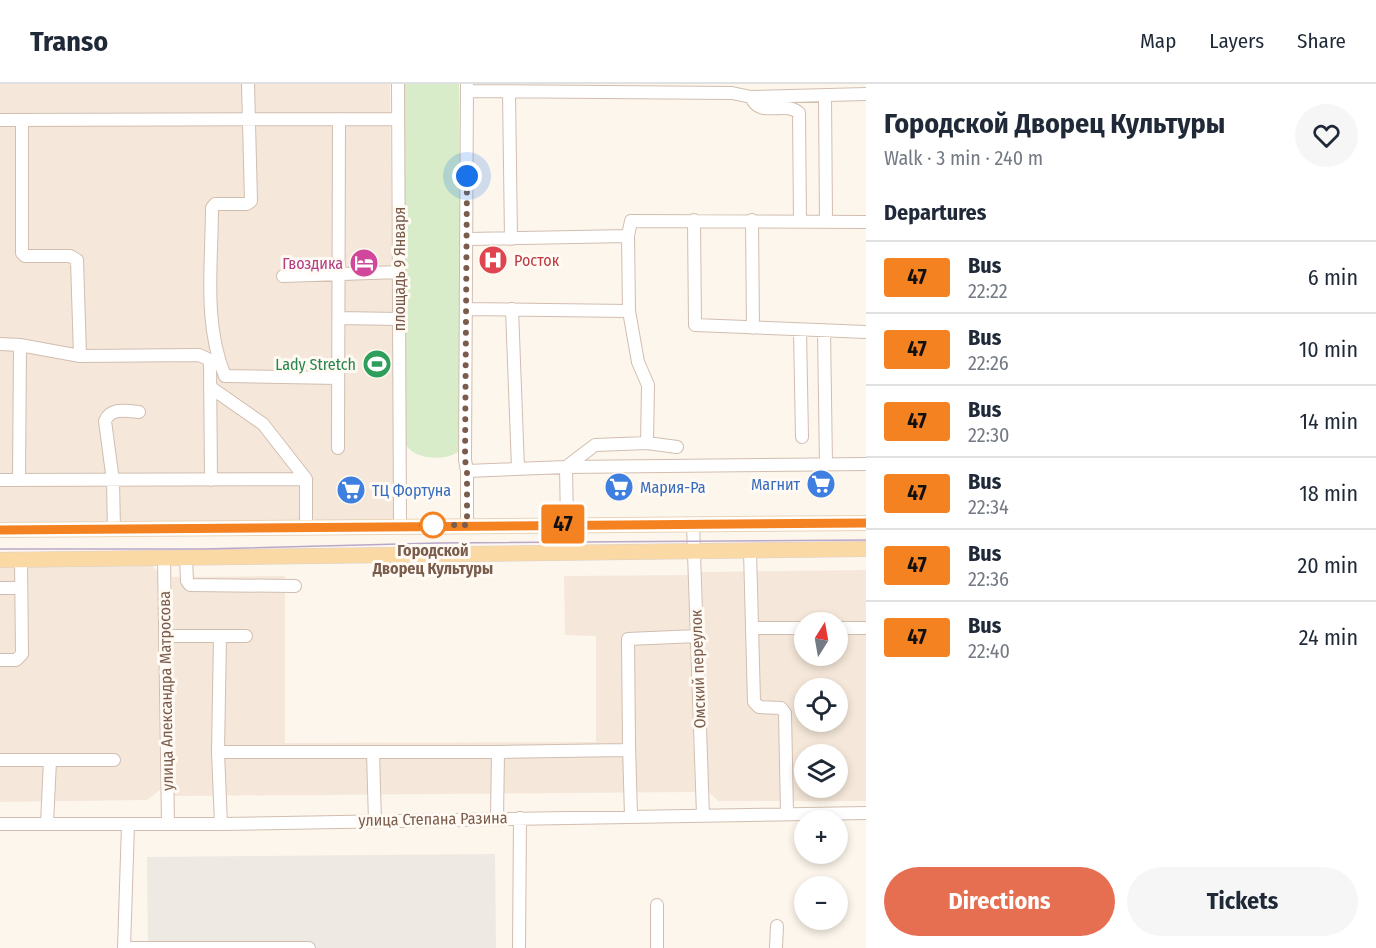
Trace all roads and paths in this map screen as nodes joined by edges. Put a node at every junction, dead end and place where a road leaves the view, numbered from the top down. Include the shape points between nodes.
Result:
1 (248, 84) edge
2 (398, 84) edge
3 (614, 87) edge
4 (467, 88) edge
5 (732, 88) edge
6 (509, 92) junction
7 (866, 94) edge
8 (825, 95) junction
9 (751, 97) junction
10 (248, 119) junction
11 (339, 119) junction
12 (398, 119) junction
13 (0, 120) edge
14 (22, 120) junction
15 (694, 220) junction
16 (752, 220) junction
17 (800, 220) junction
18 (826, 221) junction
19 (866, 222) edge
20 (628, 236) junction
21 (468, 239) junction
22 (511, 239) junction
23 (400, 272) junction
24 (338, 274) junction
25 (284, 276) dead end
26 (468, 309) junction
27 (512, 309) junction
28 (629, 311) junction
29 (339, 318) junction
30 (399, 319) junction
31 (753, 328) junction
32 (824, 330) junction
33 (800, 331) junction
34 (866, 332) edge
35 (0, 344) edge
36 (20, 345) junction
37 (80, 356) junction
38 (338, 378) junction
39 (210, 387) junction
40 (139, 412) dead end
41 (802, 437) dead end
42 (647, 443) junction
43 (677, 447) dead end
44 (338, 448) dead end
45 (866, 464) edge
46 (826, 465) junction
47 (566, 467) junction
48 (518, 468) junction
49 (467, 471) junction
50 (306, 479) junction
51 (0, 480) edge
52 (19, 480) junction
53 (211, 480) junction
54 (113, 481) junction
55 (866, 522) edge
56 (567, 524) junction
57 (693, 524) junction
58 (467, 525) junction
59 (400, 526) junction
60 (306, 528) junction
61 (0, 530) edge
62 (114, 530) junction
63 (866, 549) edge
64 (750, 551) junction
65 (695, 552) junction
66 (164, 558) junction
67 (186, 558) junction
68 (0, 560) edge
69 (21, 560) junction
70 (295, 586) dead end
71 (0, 588) edge
72 (21, 588) junction
73 (752, 628) junction
74 (794, 628) edge
75 (848, 628) edge
76 (866, 628) edge
77 (165, 636) junction
78 (220, 636) junction
79 (246, 636) dead end
80 (697, 636) junction
81 (0, 660) edge
82 (629, 746) junction
83 (218, 752) junction
84 (373, 752) junction
85 (498, 752) junction
86 (0, 760) edge
87 (50, 760) junction
88 (114, 760) dead end
89 (787, 813) junction
90 (866, 813) edge
91 (703, 815) junction
92 (631, 816) junction
93 (497, 818) junction
94 (520, 818) junction
95 (375, 822) junction
96 (0, 824) edge
97 (47, 824) junction
98 (168, 824) junction
99 (221, 824) junction
100 (128, 825) junction
101 (657, 905) dead end
102 (777, 926) dead end
103 (124, 948) edge
104 (217, 948) edge
105 (309, 948) edge
106 (519, 948) edge
107 (657, 948) edge
108 (776, 948) edge

1 - 10 street
2 - 12 street, площадь 9 Января
3 - 5 street
3 - 6 street
4 - 6 street
4 - 21 street
5 - 9 street
6 - 22 street
7 - 8 street
8 - 9 street
8 - 18 street
9 - 17 street via 761,108 792,108 799,112
10 - 11 street
10 - 14 street
10 - 38 street via 251,201 215,204 212,208 211,334 217,357 225,376
11 - 12 street
11 - 24 street
12 - 23 street, площадь 9 Января
13 - 14 street
14 - 37 street via 22,254 76,258
15 - 16 street
15 - 20 street via 631,221
15 - 31 street via 695,325
16 - 17 street
16 - 31 street
17 - 18 street
18 - 19 street
20 - 22 street
20 - 28 street
21 - 22 street
21 - 26 street
23 - 24 street
23 - 30 street, площадь 9 Января
24 - 25 street
24 - 29 street
26 - 27 street
26 - 49 street
27 - 28 street
27 - 48 street
28 - 42 street via 638,362 648,385
29 - 30 street
29 - 38 street
30 - 59 street, площадь 9 Января
31 - 33 street
32 - 33 street
32 - 34 street
32 - 46 street
33 - 41 street
35 - 36 street
36 - 37 street
36 - 52 street
37 - 39 street via 199,355 210,360
38 - 44 street
39 - 50 street via 263,424
39 - 53 street
40 - 54 street via 114,412 106,417
42 - 43 street
42 - 47 street via 595,445
45 - 46 street
46 - 47 street
47 - 48 street
47 - 56 street
48 - 49 street
49 - 58 street
50 - 53 street
50 - 60 street
51 - 52 street
52 - 54 street
53 - 54 street
54 - 62 street
55 - 57 main road
56 - 57 main road
56 - 58 main road
57 - 65 street, Омский переулок
58 - 59 main road
59 - 60 main road
60 - 62 main road
61 - 62 main road
63 - 64 main road
64 - 65 main road
64 - 73 street
65 - 67 main road
65 - 80 street, Омский переулок
66 - 67 main road
66 - 69 main road
66 - 77 street, улица Александра Матросова
67 - 70 street via 190,585
68 - 69 main road
69 - 72 street
71 - 72 street
72 - 81 street via 22,654 16,660
73 - 74 street
73 - 89 street via 754,702 759,707 781,708 785,713
75 - 76 street
77 - 78 street
77 - 98 street, улица Александра Матросова
78 - 79 street
78 - 83 street
80 - 82 street via 628,639
80 - 91 street, Омский переулок
82 - 85 street via 623,751
82 - 92 street
83 - 84 street
83 - 99 street
84 - 85 street
84 - 95 street
85 - 93 street
86 - 87 street
87 - 88 street
87 - 97 street
89 - 90 street, улица Степана Разина
89 - 91 street, улица Степана Разина
91 - 92 street, улица Степана Разина
92 - 94 street, улица Степана Разина
93 - 94 street, улица Степана Разина
93 - 95 street, улица Степана Разина
94 - 106 street
95 - 99 street, улица Степана Разина
96 - 97 street, улица Степана Разина
97 - 100 street, улица Степана Разина
98 - 99 street, улица Степана Разина
98 - 100 street, улица Степана Разина
100 - 103 street
101 - 107 street
102 - 108 street
103 - 104 street
104 - 105 street

